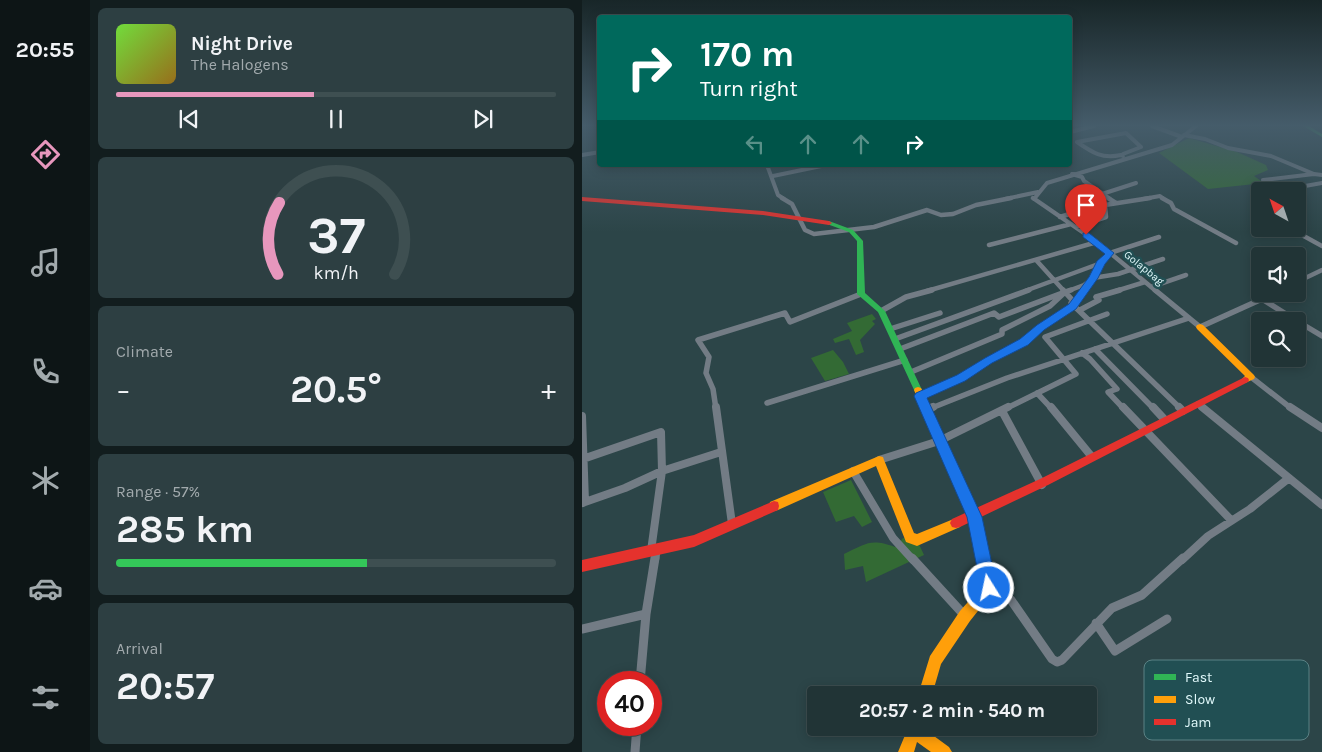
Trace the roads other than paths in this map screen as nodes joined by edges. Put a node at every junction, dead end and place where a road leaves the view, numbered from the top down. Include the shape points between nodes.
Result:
1 (1109, 161) edge
2 (1282, 161) edge
3 (769, 167) edge
4 (816, 167) edge
5 (1072, 174) junction
6 (1314, 174) junction
7 (1322, 175) edge
8 (773, 176) junction
9 (1263, 180) dead end
10 (1136, 183) dead end
11 (1322, 183) edge
12 (1306, 186) edge
13 (1038, 192) junction
14 (1087, 193) dead end
15 (1102, 194) junction
16 (582, 198) edge
17 (1116, 203) junction
18 (1060, 217) junction
19 (800, 218) junction
20 (1070, 224) junction
21 (1076, 228) junction
22 (851, 231) junction
23 (1159, 237) dead end
24 (1306, 237) edge
25 (1097, 242) junction
26 (1236, 243) dead end
27 (989, 245) dead end
28 (1322, 246) edge
29 (1110, 253) junction
30 (1163, 259) dead end
31 (1036, 260) junction
32 (1101, 263) junction
33 (1130, 270) junction
34 (1322, 270) edge
35 (1186, 276) dead end
36 (1093, 278) junction
37 (1306, 278) edge
38 (1054, 281) junction
39 (1145, 282) junction
40 (1151, 287) junction
41 (1065, 292) junction
42 (861, 294) junction
43 (1255, 302) edge
44 (1267, 302) edge
45 (1074, 305) junction
46 (1080, 310) junction
47 (882, 311) junction
48 (1283, 312) edge
49 (940, 313) dead end
50 (1107, 314) dead end
51 (1189, 318) junction
52 (1090, 320) junction
53 (1306, 326) edge
54 (1200, 327) junction
55 (890, 329) junction
56 (1322, 336) edge
57 (895, 339) junction
58 (1112, 344) junction
59 (900, 349) junction
60 (1095, 349) junction
61 (1082, 353) junction
62 (905, 360) junction
63 (1065, 360) junction
64 (911, 372) junction
65 (1251, 377) junction
66 (1037, 393) junction
67 (920, 396) junction
68 (767, 403) dead end
69 (1198, 404) junction
70 (926, 410) junction
71 (1002, 411) junction
72 (1183, 411) junction
73 (582, 416) edge
74 (1165, 420) junction
75 (1322, 428) edge
76 (1144, 431) junction
77 (939, 441) junction
78 (722, 452) junction
79 (1092, 457) junction
80 (583, 459) junction
81 (879, 460) junction
82 (662, 471) junction
83 (853, 471) junction
84 (1289, 478) junction
85 (1042, 485) junction
86 (583, 503) edge
87 (1322, 505) edge
88 (974, 517) junction
89 (1231, 520) junction
90 (732, 524) junction
91 (654, 550) junction
92 (582, 566) edge
93 (989, 588) junction
94 (646, 614) junction
95 (965, 616) junction
96 (1167, 619) dead end
97 (1096, 623) junction
98 (582, 629) edge
99 (641, 671) edge
100 (927, 686) edge
101 (636, 736) edge
102 (912, 736) edge
103 (924, 736) edge
104 (635, 752) edge
105 (906, 752) edge
106 (944, 752) edge

1 - 5 street
2 - 6 street
3 - 8 street
4 - 8 street
5 - 13 street via 1047,183
5 - 15 street via 1082,177
6 - 7 street
6 - 9 street
8 - 19 street via 778,195 792,204
10 - 15 street
11 - 12 street
13 - 18 street, Golapbag via 1033,198
13 - 22 street via 976,204 953,214 942,215 927,210
14 - 18 street via 1068,200 1082,210
15 - 17 street
16 - 19 main road
17 - 21 street via 1105,205 1106,217
17 - 26 street via 1160,196 1174,208
18 - 20 street, Golapbag
19 - 22 main road via 828,222
19 - 22 street via 805,230 814,234
20 - 21 street, Golapbag
20 - 27 street
21 - 25 street, Golapbag
22 - 42 main road via 860,241
23 - 29 street
24 - 28 street
25 - 29 street, Golapbag
25 - 31 street
29 - 32 street
29 - 33 street, Golapbag
30 - 33 street
31 - 38 street
31 - 47 street via 906,297
32 - 36 street
32 - 38 street
33 - 36 street
33 - 39 street, Golapbag
34 - 37 street
35 - 40 street
36 - 41 street
36 - 45 street
38 - 41 street
38 - 57 street
39 - 40 street, Golapbag
39 - 46 street via 1096,297 1099,300
40 - 51 street, Golapbag
41 - 45 street via 1074,300 1071,303
41 - 59 street via 999,317 994,313
41 - 64 street via 1050,306 1002,330 1002,334
42 - 47 main road
42 - 78 street via 790,322 785,314 698,340 709,356 706,373 712,389
43 - 54 street
44 - 48 street
45 - 46 street
45 - 67 street via 1024,342 961,378
46 - 52 street
47 - 55 main road
49 - 55 street
50 - 52 street
51 - 54 street, Golapbag
51 - 58 street
52 - 58 street
52 - 63 street via 1045,337
53 - 56 street
54 - 65 main road
55 - 57 main road
57 - 59 main road
58 - 60 street
58 - 72 street
59 - 62 main road
60 - 61 street
60 - 74 street
61 - 63 street
61 - 76 street via 1117,389 1108,392
62 - 64 main road
62 - 68 street
63 - 66 street via 1076,374
63 - 70 street via 1007,378
64 - 67 main road
65 - 69 main road
65 - 75 street
66 - 71 street
66 - 79 street
67 - 70 main road
69 - 72 main road
69 - 84 street
70 - 77 main road
71 - 77 street
71 - 85 street
72 - 74 main road
73 - 80 street
74 - 76 main road
76 - 79 main road
76 - 89 street
77 - 81 street
77 - 88 main road
78 - 82 street
78 - 90 street
79 - 85 main road
80 - 82 street via 661,432
80 - 86 street
81 - 83 main road
81 - 88 main road via 910,538 917,540
82 - 86 street
82 - 91 street
83 - 90 main road
83 - 95 street via 894,538
84 - 87 street
84 - 89 street
85 - 88 main road
88 - 93 main road
89 - 97 street via 1191,550 1142,595 1112,608
90 - 91 main road via 694,541
91 - 92 main road
91 - 94 street
93 - 95 main road
93 - 97 street via 1011,600 1057,662
94 - 98 street
94 - 99 street
95 - 100 main road via 934,661
96 - 97 street via 1115,651
101 - 104 street
102 - 105 main road
103 - 106 main road

